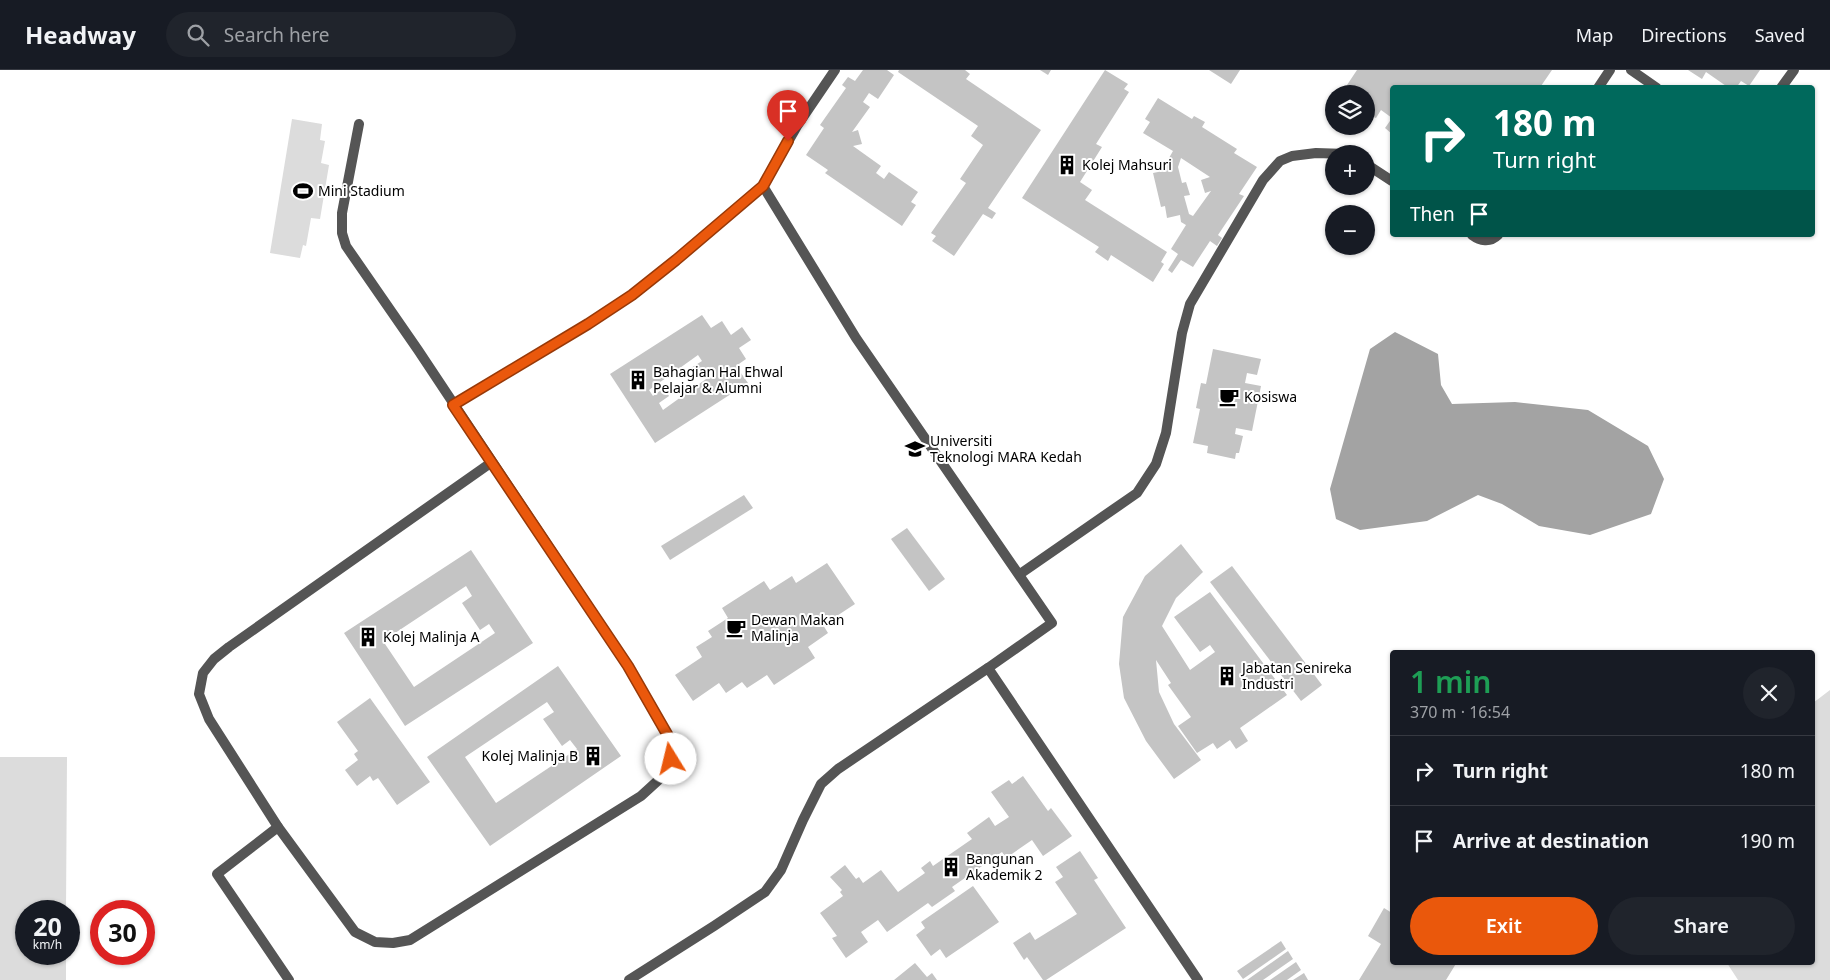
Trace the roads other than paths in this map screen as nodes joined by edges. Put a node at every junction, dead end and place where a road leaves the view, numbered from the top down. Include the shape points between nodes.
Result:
1 (835, 70) edge
2 (1610, 70) edge
3 (1631, 70) edge
4 (1794, 70) edge
5 (1600, 85) edge
6 (1653, 85) edge
7 (1783, 85) edge
8 (359, 124) dead end
9 (1325, 153) edge
10 (1375, 170) edge
11 (1390, 181) edge
12 (763, 186) junction
13 (1476, 237) edge
14 (1495, 237) edge
15 (453, 405) junction
16 (492, 462) junction
17 (1020, 574) junction
18 (988, 668) junction
19 (278, 827) junction
20 (289, 980) edge
21 (629, 980) edge
22 (1198, 980) edge

1 - 12 street via 797,126
2 - 5 street
3 - 6 street
4 - 7 street
8 - 15 street via 342,213 346,246
9 - 17 street via 1292,156 1280,161 1263,180 1190,304 1182,333 1166,433 1156,464 1136,493
10 - 11 street
12 - 15 street via 632,295
12 - 17 street via 856,338
13 - 14 street via 1488,241
15 - 16 street
16 - 19 street via 229,647 203,673 199,694 209,719
16 - 19 street via 628,666 671,741 671,759 664,774 641,796 410,940 393,943 375,942 355,932
17 - 18 street via 1052,623
18 - 21 street via 838,769 822,784 781,870 765,892
18 - 22 street
19 - 20 street via 217,874

